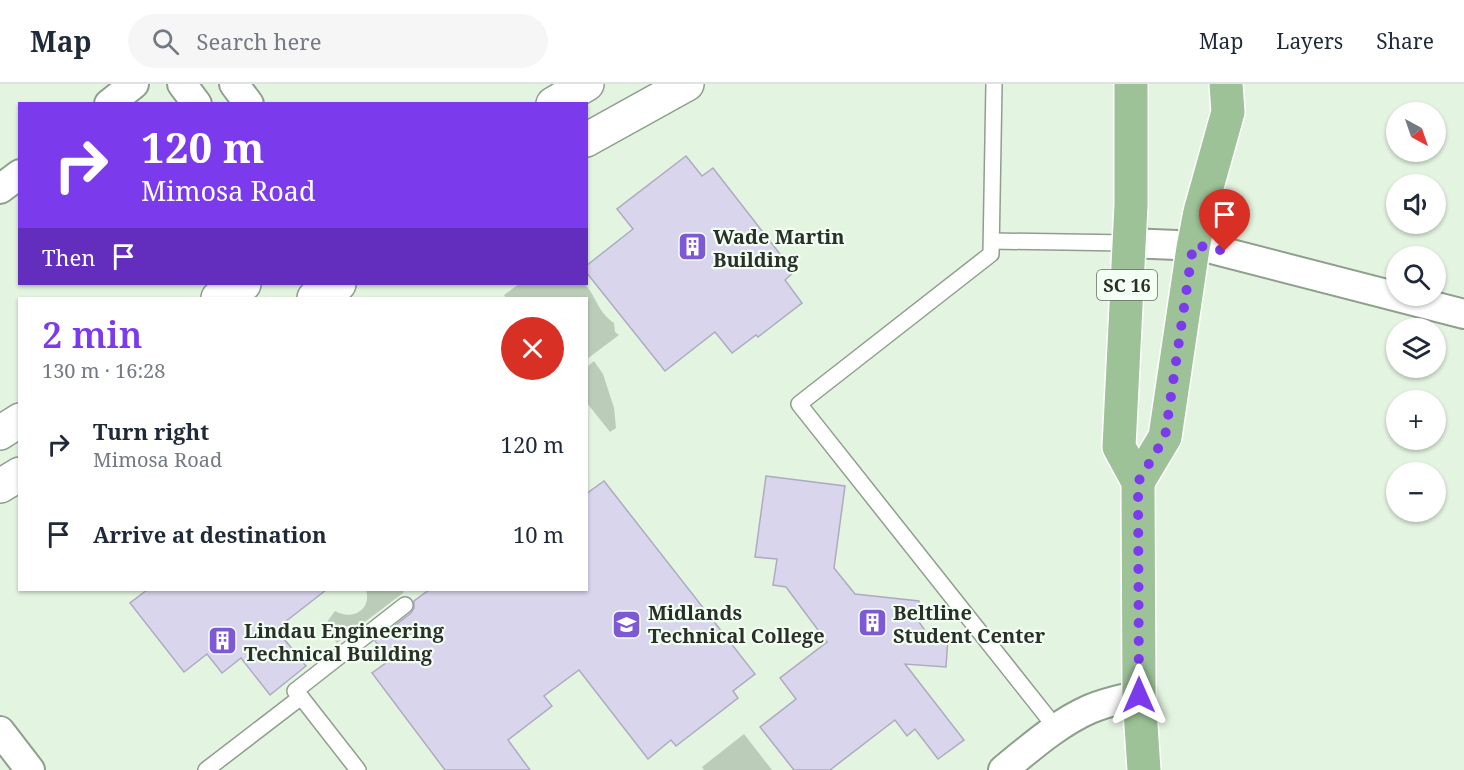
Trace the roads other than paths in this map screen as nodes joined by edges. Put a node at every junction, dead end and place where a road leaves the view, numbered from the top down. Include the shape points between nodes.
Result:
1 (134, 84) edge
2 (182, 84) edge
3 (234, 84) edge
4 (587, 84) edge
5 (687, 84) edge
6 (994, 84) edge
7 (1131, 84) edge
8 (1230, 93) edge
9 (112, 102) edge
10 (196, 102) edge
11 (248, 102) edge
12 (557, 102) edge
13 (588, 139) edge
14 (18, 176) edge
15 (0, 189) edge
16 (992, 241) junction
17 (1129, 243) junction
18 (1193, 246) junction
19 (242, 285) edge
20 (220, 297) edge
21 (1464, 314) edge
22 (18, 421) edge
23 (0, 434) edge
24 (18, 475) edge
25 (1138, 482) junction
26 (0, 486) edge
27 (405, 605) dead end
28 (1139, 695) junction
29 (301, 698) junction
30 (1056, 729) junction
31 (0, 731) edge
32 (30, 770) edge
33 (206, 770) edge
34 (358, 770) edge
35 (1003, 770) edge
36 (1144, 770) edge

1 - 9 street
2 - 10 street
3 - 11 street
4 - 12 main road
5 - 13 main road
6 - 16 lane
7 - 17 main road, SC 16
8 - 18 main road, SC 16
14 - 15 street
16 - 17 lane
16 - 30 lane via 992,254 799,404
17 - 18 street
17 - 25 main road, SC 16 via 1119,447
18 - 21 street
18 - 25 main road, SC 16 via 1165,437
19 - 20 main road
22 - 23 main road
24 - 26 main road
25 - 28 main road, SC 16
27 - 29 lane via 296,691
28 - 30 street via 1089,709
28 - 36 main road, SC 16
29 - 33 lane
29 - 34 lane
30 - 35 street
31 - 32 street

